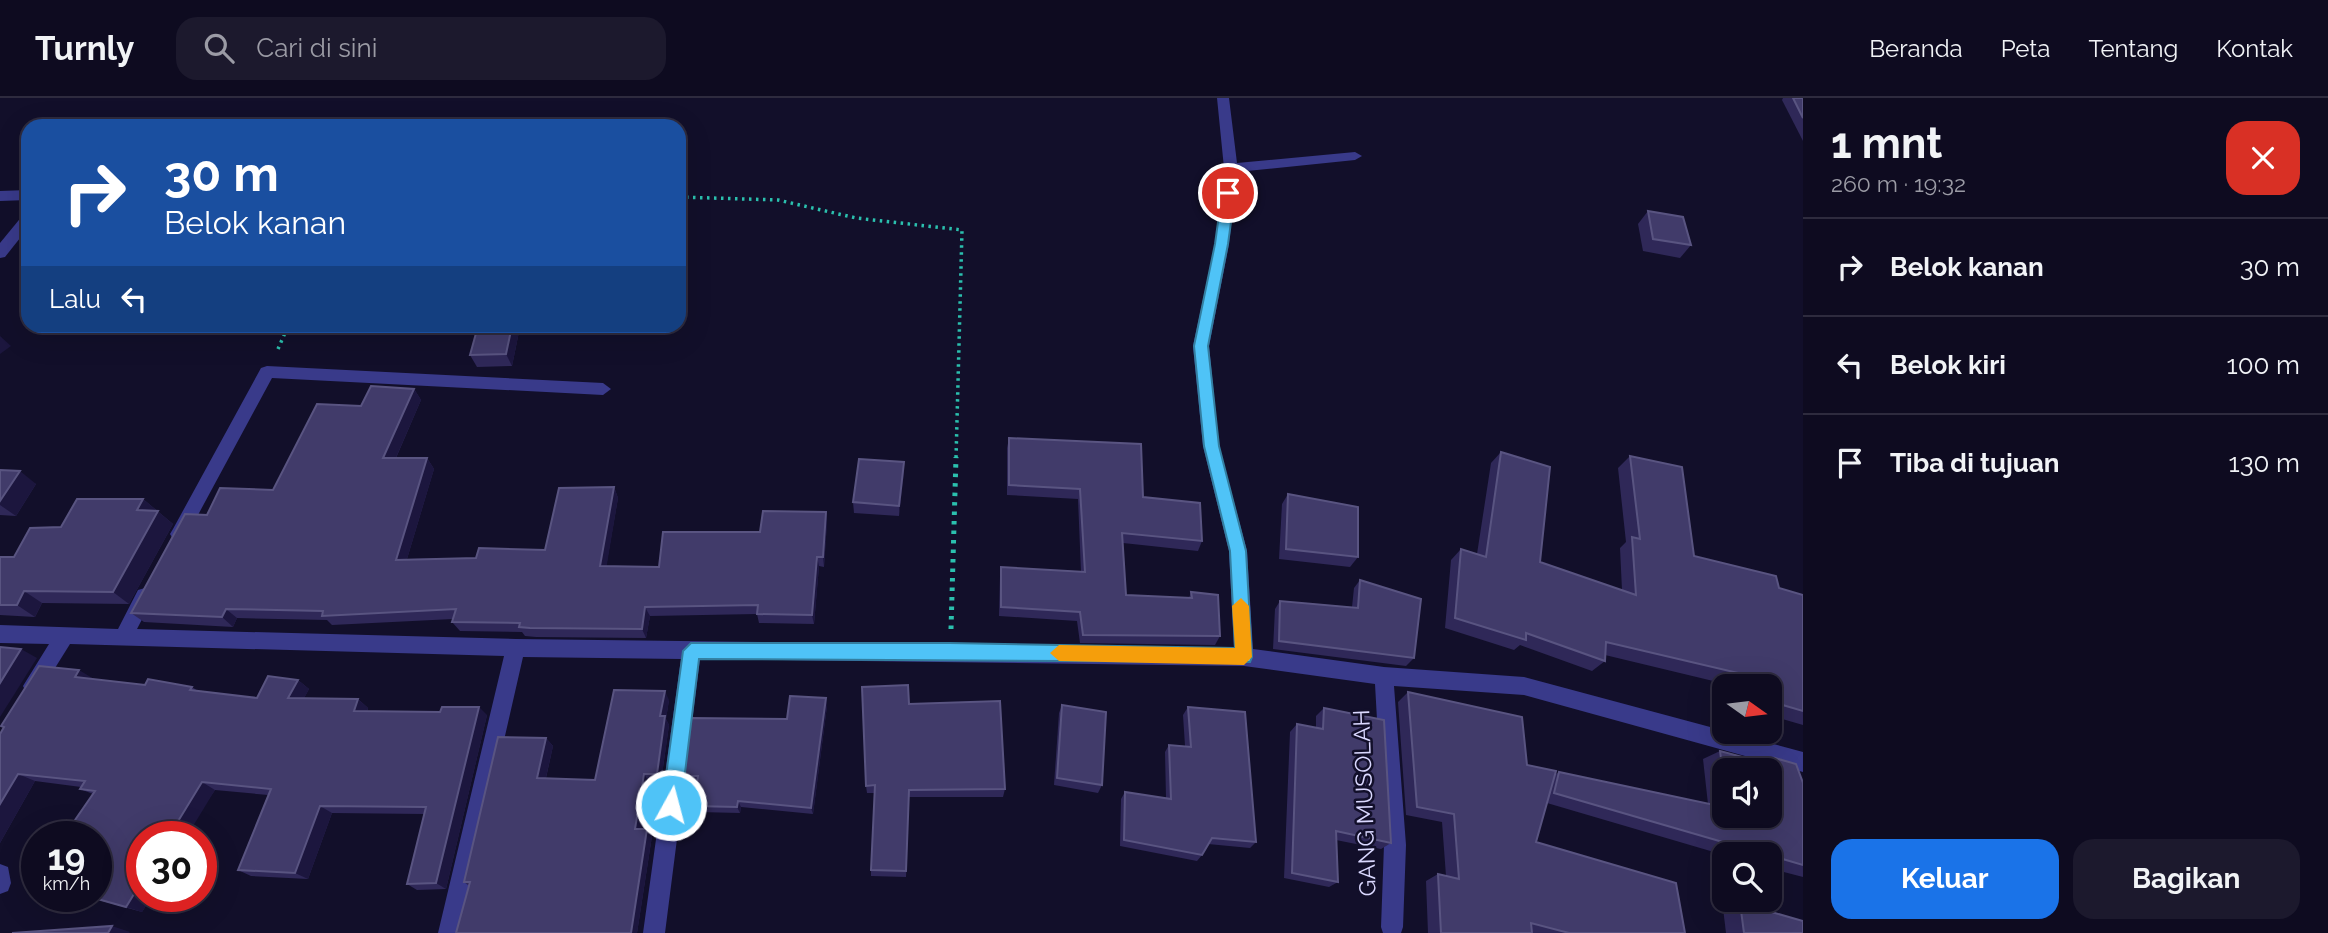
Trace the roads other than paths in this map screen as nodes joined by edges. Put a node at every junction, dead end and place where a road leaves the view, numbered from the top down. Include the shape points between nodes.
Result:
1 (1223, 98) edge
2 (1356, 156) dead end
3 (1231, 168) junction
4 (21, 195) edge
5 (0, 196) edge
6 (21, 227) edge
7 (0, 253) edge
8 (603, 389) dead end
9 (168, 554) edge
10 (155, 578) edge
11 (0, 634) edge
12 (65, 635) junction
13 (122, 639) junction
14 (516, 648) junction
15 (691, 651) junction
16 (1244, 657) junction
17 (1384, 676) junction
18 (22, 705) edge
19 (1794, 766) edge
20 (0, 875) edge
21 (0, 883) edge
22 (1392, 927) dead end
23 (449, 933) edge
24 (654, 933) edge

1 - 3 street
2 - 3 street
3 - 16 street via 1222,244 1201,346 1211,446 1238,551
4 - 5 street
6 - 7 street
8 - 9 street via 267,372
10 - 13 street
11 - 12 street
12 - 13 street
12 - 18 street
13 - 14 street
14 - 15 street
14 - 23 street
15 - 16 street
15 - 24 street
16 - 17 street
17 - 19 street via 1524,686
17 - 22 street, GANG MUSOLAH via 1395,845
20 - 21 street

